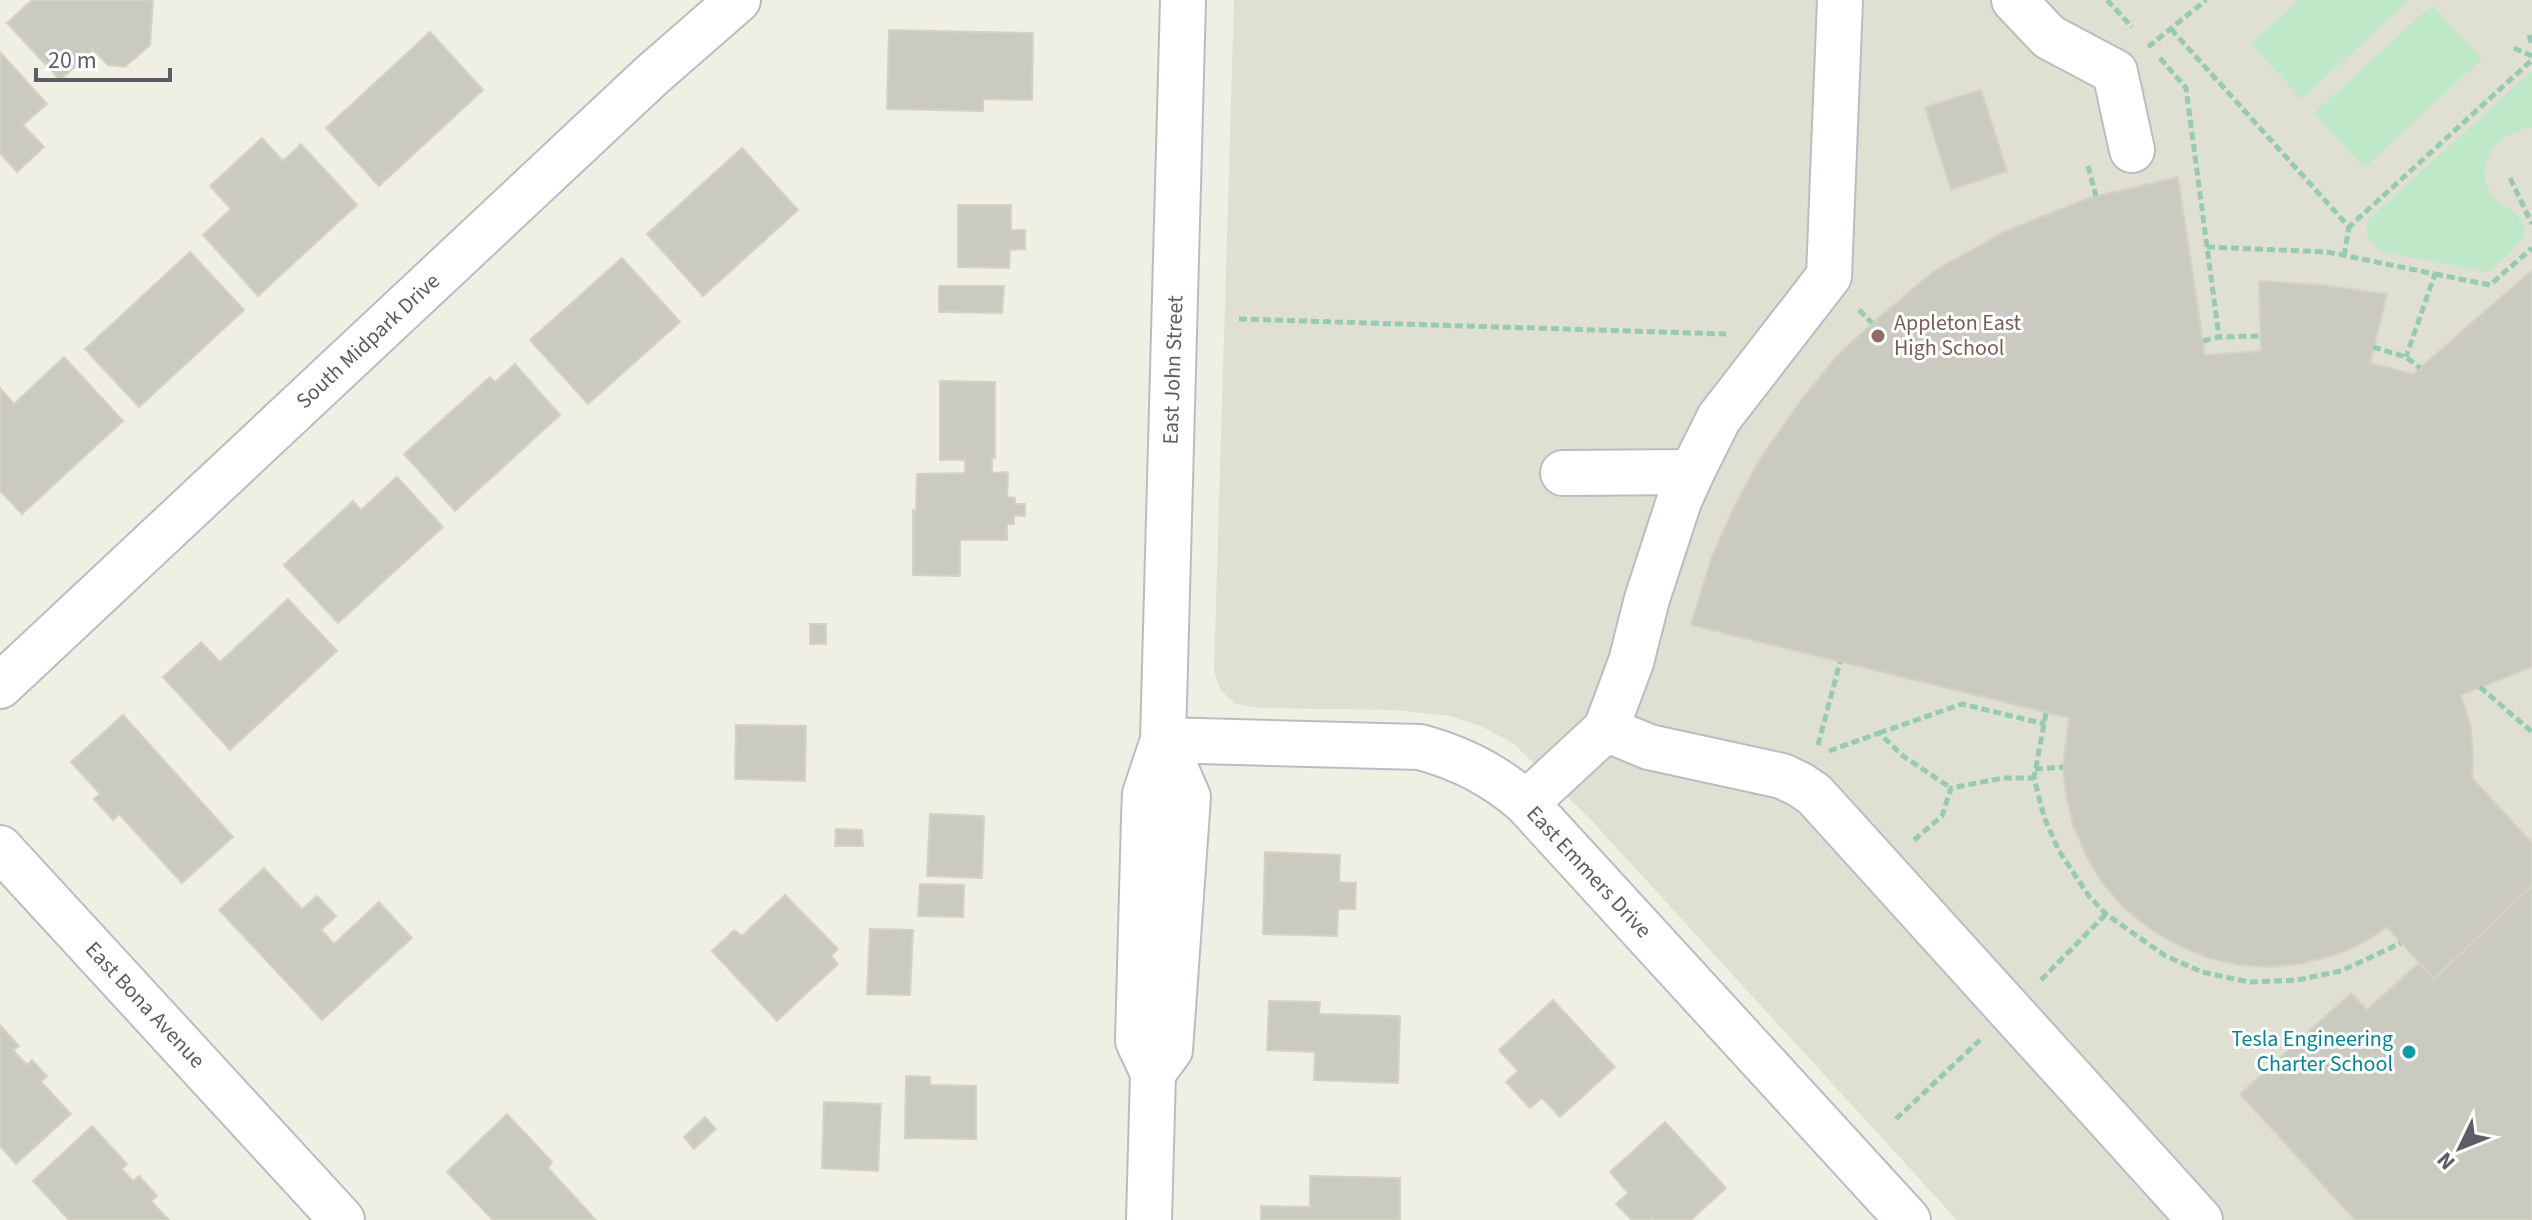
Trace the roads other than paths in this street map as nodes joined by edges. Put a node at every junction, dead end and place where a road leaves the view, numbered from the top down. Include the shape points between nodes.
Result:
1 (738, 0) edge
2 (1183, 0) edge
3 (1840, 0) edge
4 (2014, 0) edge
5 (2132, 150) dead end
6 (1692, 472) junction
7 (1563, 473) dead end
8 (0, 686) edge
9 (1606, 729) junction
10 (1163, 740) junction
11 (1526, 803) junction
12 (0, 848) edge
13 (342, 1220) edge
14 (1149, 1220) edge
15 (1908, 1220) edge
16 (2200, 1220) edge

1 - 8 street, South Midpark Drive
2 - 10 street, East John Street
3 - 6 street via 1829,276 1719,418
4 - 5 street via 2049,37 2115,72
6 - 7 street
6 - 9 street
9 - 11 street
9 - 16 street via 1649,747 1782,776 1814,794
10 - 11 street, East Emmers Drive via 1420,747 1489,774
10 - 14 street, East John Street via 1145,794 1144,818 1138,1041 1153,1073
11 - 15 street, East Emmers Drive
12 - 13 street, East Bona Avenue

